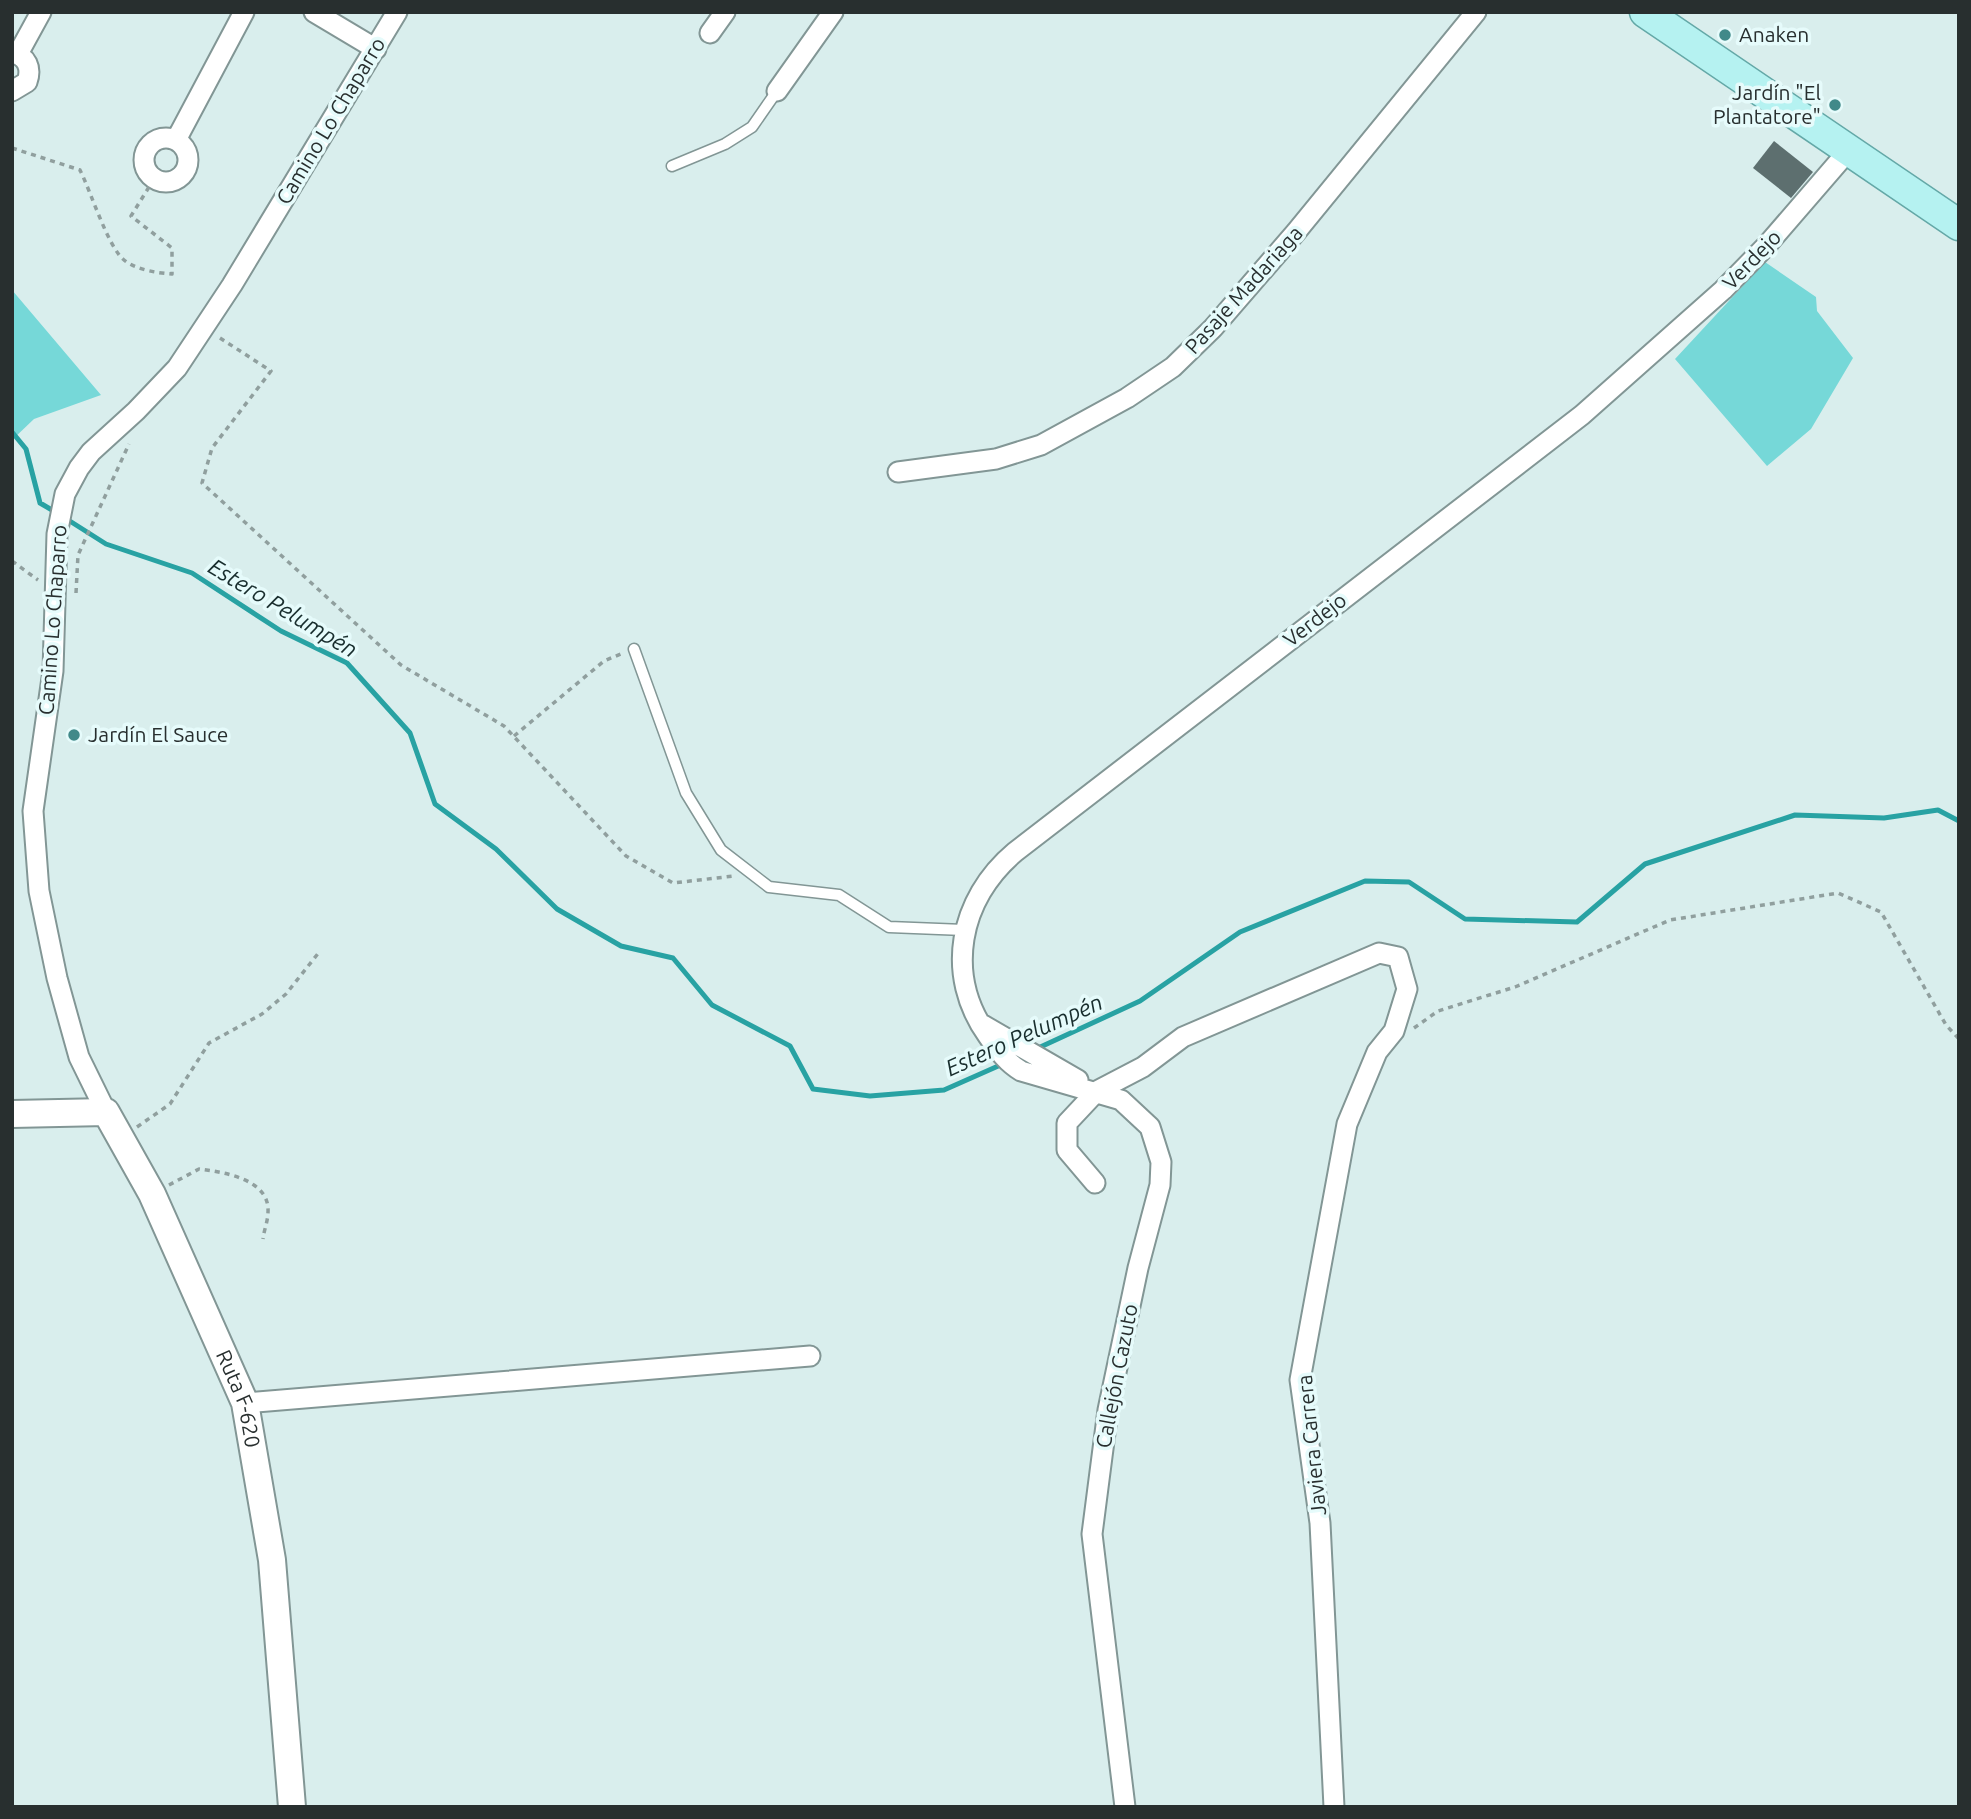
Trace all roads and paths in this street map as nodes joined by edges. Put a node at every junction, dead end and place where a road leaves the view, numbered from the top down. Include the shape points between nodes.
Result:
1 (41, 12) edge
2 (244, 12) edge
3 (314, 12) edge
4 (397, 12) edge
5 (725, 12) edge
6 (833, 12) edge
7 (1476, 12) edge
8 (1644, 12) edge
9 (710, 33) dead end
10 (376, 49) junction
11 (15, 54) edge
12 (12, 91) edge
13 (777, 92) joint
14 (176, 140) junction
15 (12, 148) edge
16 (1849, 150) junction
17 (672, 166) dead end
18 (153, 179) junction
19 (1959, 225) edge
20 (204, 327) junction
21 (131, 439) dead end
22 (898, 472) dead end
23 (12, 561) edge
24 (55, 588) junction
25 (75, 603) dead end
26 (634, 649) joint
27 (514, 736) junction
28 (750, 872) junction
29 (964, 930) junction
30 (320, 951) dead end
31 (1438, 1012) dead end
32 (979, 1023) joint
33 (1959, 1039) edge
34 (1097, 1091) junction
35 (106, 1112) junction
36 (12, 1114) edge
37 (120, 1136) junction
38 (1095, 1183) dead end
39 (152, 1194) junction
40 (262, 1239) dead end
41 (810, 1356) dead end
42 (245, 1403) junction
43 (292, 1807) edge
44 (1125, 1807) edge
45 (1334, 1807) edge

1 - 11 street
2 - 14 street
3 - 10 street
4 - 10 street, Camino Lo Chaparro
5 - 9 street
6 - 13 street
7 - 22 street, Pasaje Madariaga via 1296,232 1173,367 1041,445 996,459
8 - 16 main road
10 - 20 street, Camino Lo Chaparro
11 - 12 street via 27,63 30,76 23,87
13 - 17 lane via 752,127
14 - 18 street via 161,139 148,146 144,167
14 - 18 street via 188,158 185,172 174,181
15 - 18 path via 80,170 110,240 125,261 172,274 172,248 131,216
16 - 19 main road
16 - 29 street, Verdejo via 1723,290 1582,415 1002,863 980,891
20 - 24 street, Camino Lo Chaparro via 177,368 79,468 65,495 57,534
20 - 27 path via 271,371 212,449 202,483 401,665
21 - 25 path via 78,555
23 - 24 path via 32,578
24 - 35 street, Camino Lo Chaparro via 53,671 33,811 40,891 79,1057
26 - 27 path via 604,661
26 - 28 lane via 686,793 721,850
27 - 28 path via 626,856 638,863 673,883
28 - 29 lane via 769,887 839,895 889,927
29 - 32 street, Verdejo via 962,972
30 - 37 path via 278,1001 209,1043 170,1104
31 - 33 path via 1516,987 1670,920 1838,893 1881,912 1946,1026
32 - 34 street, Callejón Cazuto
34 - 38 street via 1067,1123 1068,1150
34 - 44 street, Callejón Cazuto via 1121,1100 1142,1116 1156,1139 1161,1162 1160,1185 1108,1410 1091,1534
34 - 45 street, Javiera Carrera via 1143,1067 1183,1037 1379,953 1398,957 1407,989 1394,1031 1377,1052 1347,1124 1300,1380 1320,1523
35 - 36 street
35 - 37 street, Ruta F-620
37 - 39 street, Ruta F-620
39 - 40 path via 199,1169 245,1180 263,1191 269,1209
39 - 42 street, Ruta F-620
41 - 42 street
42 - 43 street, Ruta F-620 via 272,1560

